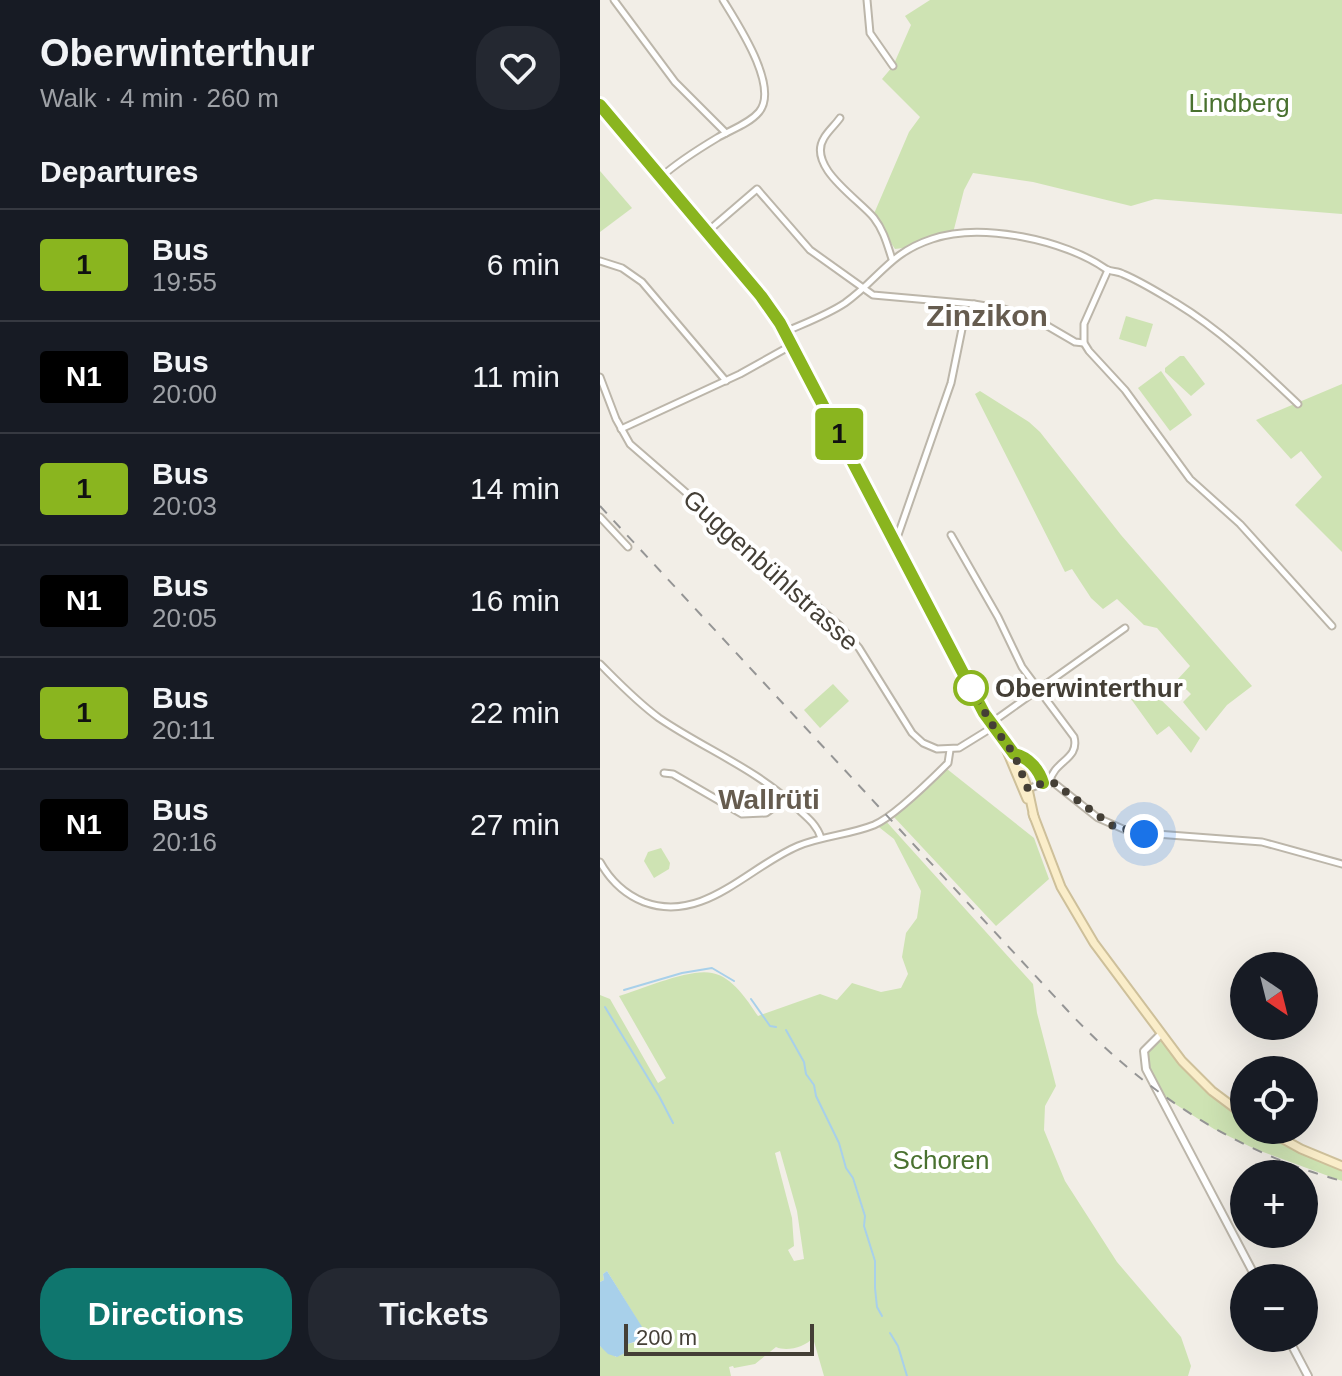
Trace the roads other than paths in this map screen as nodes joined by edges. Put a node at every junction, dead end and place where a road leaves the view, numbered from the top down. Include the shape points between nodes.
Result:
1 (614, 0) edge
2 (723, 0) edge
3 (867, 0) edge
4 (893, 66) dead end
5 (600, 105) edge
6 (840, 118) dead end
7 (726, 133) junction
8 (661, 177) junction
9 (707, 232) junction
10 (892, 259) junction
11 (600, 261) edge
12 (1108, 270) junction
13 (862, 289) junction
14 (974, 304) junction
15 (785, 332) junction
16 (1084, 343) junction
17 (792, 345) junction
18 (600, 377) edge
19 (726, 381) junction
20 (1298, 404) dead end
21 (621, 429) junction
22 (600, 517) edge
23 (951, 535) dead end
24 (893, 537) junction
25 (628, 547) dead end
26 (1332, 626) dead end
27 (1125, 628) dead end
28 (600, 664) edge
29 (1036, 688) junction
30 (992, 725) junction
31 (950, 750) junction
32 (664, 773) dead end
33 (1050, 781) junction
34 (1025, 789) junction
35 (787, 798) junction
36 (821, 838) junction
37 (1342, 864) edge
38 (601, 865) edge
39 (1160, 1035) junction
40 (1230, 1104) edge
41 (1292, 1144) edge
42 (1342, 1166) edge
43 (1249, 1264) edge
44 (1295, 1352) edge
45 (1308, 1376) edge

1 - 7 street via 675,82
2 - 7 street via 751,50 766,92 759,112
3 - 4 street via 870,33
5 - 8 main road
6 - 10 street via 822,139 822,159 845,193 873,216
7 - 8 street
8 - 9 main road
9 - 13 street via 757,189 810,250
9 - 15 main road
10 - 12 street via 933,238 980,233 1039,240
10 - 13 street
11 - 19 street via 642,282
12 - 16 street via 1084,324
12 - 20 street via 1155,290 1209,325
13 - 14 street via 873,295
13 - 15 street
14 - 16 street via 1039,321
14 - 24 street via 963,324 951,383 906,515
15 - 17 main road
16 - 26 street via 1190,479 1240,524
17 - 19 street
17 - 24 main road
18 - 21 street, Guggenbühlstrasse
19 - 21 street
21 - 31 street, Guggenbühlstrasse via 639,453 840,626 917,738 930,747
22 - 25 street
23 - 29 street
24 - 30 main road
27 - 29 street
28 - 35 street via 654,714 747,768
29 - 30 street
29 - 33 street via 1077,747 1054,768
30 - 31 street via 967,745
30 - 34 main road
31 - 36 street via 948,763 885,818
32 - 35 street via 749,815 766,813
33 - 34 street
33 - 37 street via 1098,818 1130,832 1274,844
34 - 39 main road via 1076,915
35 - 36 street
36 - 38 street via 776,856 713,897 684,907 638,900
39 - 40 main road via 1198,1078
39 - 43 street via 1144,1051 1146,1069
41 - 42 main road
44 - 45 street

